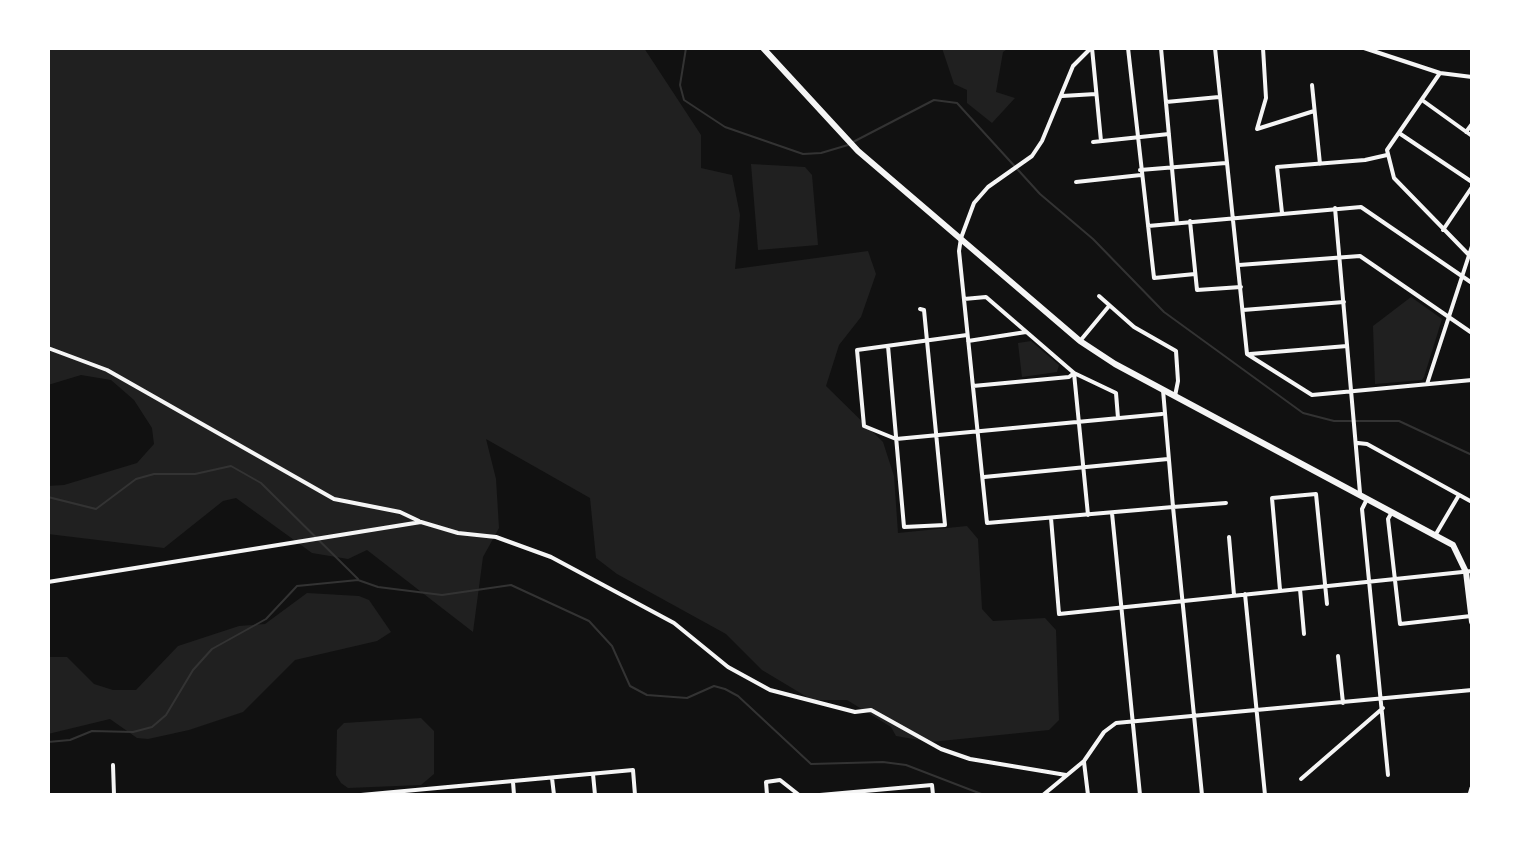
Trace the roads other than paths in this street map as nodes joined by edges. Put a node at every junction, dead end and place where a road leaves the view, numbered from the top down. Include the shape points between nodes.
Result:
1 (763, 48) edge
2 (1091, 48) edge
3 (1128, 48) edge
4 (1161, 48) edge
5 (1215, 48) edge
6 (1263, 48) edge
7 (1364, 48) edge
8 (1440, 73) junction
9 (1472, 77) edge
10 (1312, 85) dead end
11 (1096, 94) junction
12 (1061, 96) junction
13 (1220, 97) junction
14 (1421, 100) junction
15 (1166, 102) junction
16 (1314, 111) junction
17 (1472, 124) edge
18 (1466, 132) junction
19 (1399, 133) junction
20 (1169, 134) junction
21 (1472, 136) edge
22 (1136, 137) junction
23 (1101, 141) junction
24 (1093, 142) dead end
25 (1388, 154) junction
26 (1226, 163) junction
27 (1320, 164) junction
28 (1172, 168) junction
29 (1141, 173) junction
30 (1076, 182) dead end
31 (1472, 185) edge
32 (1335, 208) junction
33 (1282, 213) junction
34 (1232, 217) junction
35 (1190, 221) junction
36 (1177, 223) junction
37 (1148, 226) junction
38 (1443, 230) junction
39 (961, 238) junction
40 (1472, 246) edge
41 (1468, 254) junction
42 (1340, 257) junction
43 (1239, 265) junction
44 (1195, 274) junction
45 (1461, 276) junction
46 (1472, 283) edge
47 (1241, 287) junction
48 (1099, 296) dead end
49 (964, 299) junction
50 (1344, 302) junction
51 (1109, 306) junction
52 (920, 309) dead end
53 (1243, 310) junction
54 (1448, 317) junction
55 (1026, 332) junction
56 (1472, 333) edge
57 (968, 338) junction
58 (927, 341) junction
59 (1080, 341) junction
60 (888, 346) junction
61 (1347, 346) junction
62 (48, 348) edge
63 (1247, 354) junction
64 (1074, 373) junction
65 (1472, 380) edge
66 (1427, 384) junction
67 (973, 386) junction
68 (1163, 390) junction
69 (1351, 392) junction
70 (1175, 396) junction
71 (1163, 413) junction
72 (1118, 418) junction
73 (1078, 421) junction
74 (980, 430) junction
75 (936, 435) junction
76 (896, 439) junction
77 (1357, 443) junction
78 (1168, 459) junction
79 (1082, 467) junction
80 (984, 477) junction
81 (1360, 493) junction
82 (1459, 495) junction
83 (1368, 497) junction
84 (1472, 502) edge
85 (1226, 503) dead end
86 (1173, 507) junction
87 (1393, 510) junction
88 (1112, 513) junction
89 (1088, 515) junction
90 (1051, 518) junction
91 (421, 522) junction
92 (1436, 534) junction
93 (1229, 537) dead end
94 (1469, 572) edge
95 (1395, 579) junction
96 (1371, 581) junction
97 (48, 582) edge
98 (1325, 586) junction
99 (1300, 589) junction
100 (1280, 590) junction
101 (1245, 594) junction
102 (1234, 595) junction
103 (1183, 602) junction
104 (1327, 604) dead end
105 (1121, 608) junction
106 (1472, 619) edge
107 (1304, 634) dead end
108 (1338, 656) dead end
109 (1472, 690) edge
110 (1382, 699) junction
111 (1343, 703) junction
112 (1383, 708) junction
113 (1256, 711) junction
114 (1193, 717) junction
115 (1133, 722) junction
116 (1084, 761) junction
117 (113, 765) dead end
118 (593, 774) junction
119 (1066, 775) junction
120 (1388, 775) dead end
121 (552, 778) junction
122 (1301, 779) dead end
123 (513, 782) junction
124 (438, 788) junction
125 (1472, 788) edge
126 (889, 792) edge
127 (114, 795) edge
128 (361, 795) edge
129 (438, 795) edge
130 (514, 795) edge
131 (554, 795) edge
132 (595, 795) edge
133 (635, 795) edge
134 (767, 795) edge
135 (799, 795) edge
136 (823, 795) edge
137 (933, 795) edge
138 (1043, 795) edge
139 (1088, 795) edge
140 (1140, 795) edge
141 (1202, 795) edge
142 (1265, 795) edge
143 (1470, 795) edge

1 - 39 main road via 846,140
2 - 11 street
2 - 12 street via 1073,66
3 - 22 street
4 - 15 street
5 - 13 street
6 - 16 street via 1266,98 1257,129
7 - 8 street
8 - 9 street
8 - 14 street
10 - 16 street
11 - 12 street
11 - 23 street
12 - 39 street via 1042,141 1025,164 988,187 974,203
13 - 15 street
13 - 26 street
14 - 18 street
14 - 19 street
15 - 20 street
16 - 27 street
17 - 18 street
18 - 21 street
19 - 25 street
19 - 31 street
20 - 22 street
20 - 28 street
22 - 23 street
22 - 29 street
23 - 24 street
25 - 27 street
25 - 38 street via 1394,178
26 - 28 street
26 - 34 street
27 - 33 street via 1277,167
28 - 29 street
28 - 36 street
29 - 30 street
29 - 37 street
31 - 38 street
32 - 33 street
32 - 42 street
32 - 45 street via 1361,207
33 - 34 street
34 - 35 street
34 - 43 street
35 - 36 street
35 - 44 street
36 - 37 street
37 - 44 street via 1154,278
38 - 41 street
39 - 49 street
39 - 59 main road
40 - 41 street
41 - 45 street
42 - 43 street
42 - 50 street
42 - 54 street via 1360,256
43 - 47 street
44 - 47 street via 1197,290
45 - 46 street
45 - 54 street
47 - 53 street
48 - 51 street
49 - 55 street via 986,297
49 - 57 street
50 - 53 street
50 - 61 street
51 - 59 street
51 - 70 street via 1176,351
52 - 58 street
53 - 63 street
54 - 56 street
54 - 66 street
55 - 57 street
55 - 64 street
57 - 58 street
57 - 67 street
58 - 60 street
58 - 75 street
59 - 68 main road
60 - 76 street
60 - 76 street via 857,350 864,426
61 - 63 street
61 - 69 street
62 - 91 street via 107,370 334,499 400,512
63 - 69 street via 1312,395
64 - 67 street
64 - 72 street via 1116,393
64 - 73 street
65 - 66 street
66 - 69 street
67 - 74 street
68 - 70 main road
68 - 71 street
69 - 77 street
70 - 81 main road
71 - 72 street
71 - 78 street
72 - 73 street
73 - 74 street
73 - 79 street
74 - 75 street
74 - 80 street
75 - 76 street
75 - 76 street via 945,525 904,527
77 - 81 street
77 - 82 street
78 - 79 street
78 - 86 street
79 - 80 street
79 - 89 street
80 - 90 street via 987,523
81 - 83 main road
82 - 84 street
82 - 92 street
83 - 87 main road
83 - 96 street via 1362,509
85 - 86 street
86 - 88 street
86 - 103 street
87 - 92 main road
87 - 95 street via 1388,519
88 - 89 street
88 - 105 street
89 - 90 street
90 - 105 street via 1059,614
91 - 97 street
91 - 119 street via 496,537 551,557 674,623 728,667 770,690 855,712 871,710 970,759
92 - 94 main road via 1453,545
93 - 102 street
94 - 95 street
94 - 106 main road
95 - 96 street
95 - 106 street via 1400,624
96 - 98 street
96 - 110 street
98 - 99 street
98 - 100 street via 1316,494 1272,498
98 - 104 street
99 - 100 street
99 - 107 street
100 - 101 street
101 - 102 street
101 - 113 street
102 - 103 street
103 - 105 street
103 - 114 street
105 - 115 street
108 - 111 street
109 - 110 street
110 - 111 street
110 - 112 street
111 - 113 street
112 - 120 street
112 - 122 street
113 - 114 street
113 - 142 street
114 - 115 street
114 - 141 street
115 - 116 street via 1116,723 1104,732
115 - 140 street
116 - 119 street
116 - 139 street
117 - 127 street
118 - 121 street
118 - 132 street
118 - 133 street via 633,770
119 - 138 street
121 - 123 street
121 - 131 street
123 - 124 street
123 - 130 street
124 - 128 street
124 - 129 street
125 - 143 street
126 - 136 street
126 - 137 street via 932,785
134 - 135 street via 766,782 780,780

